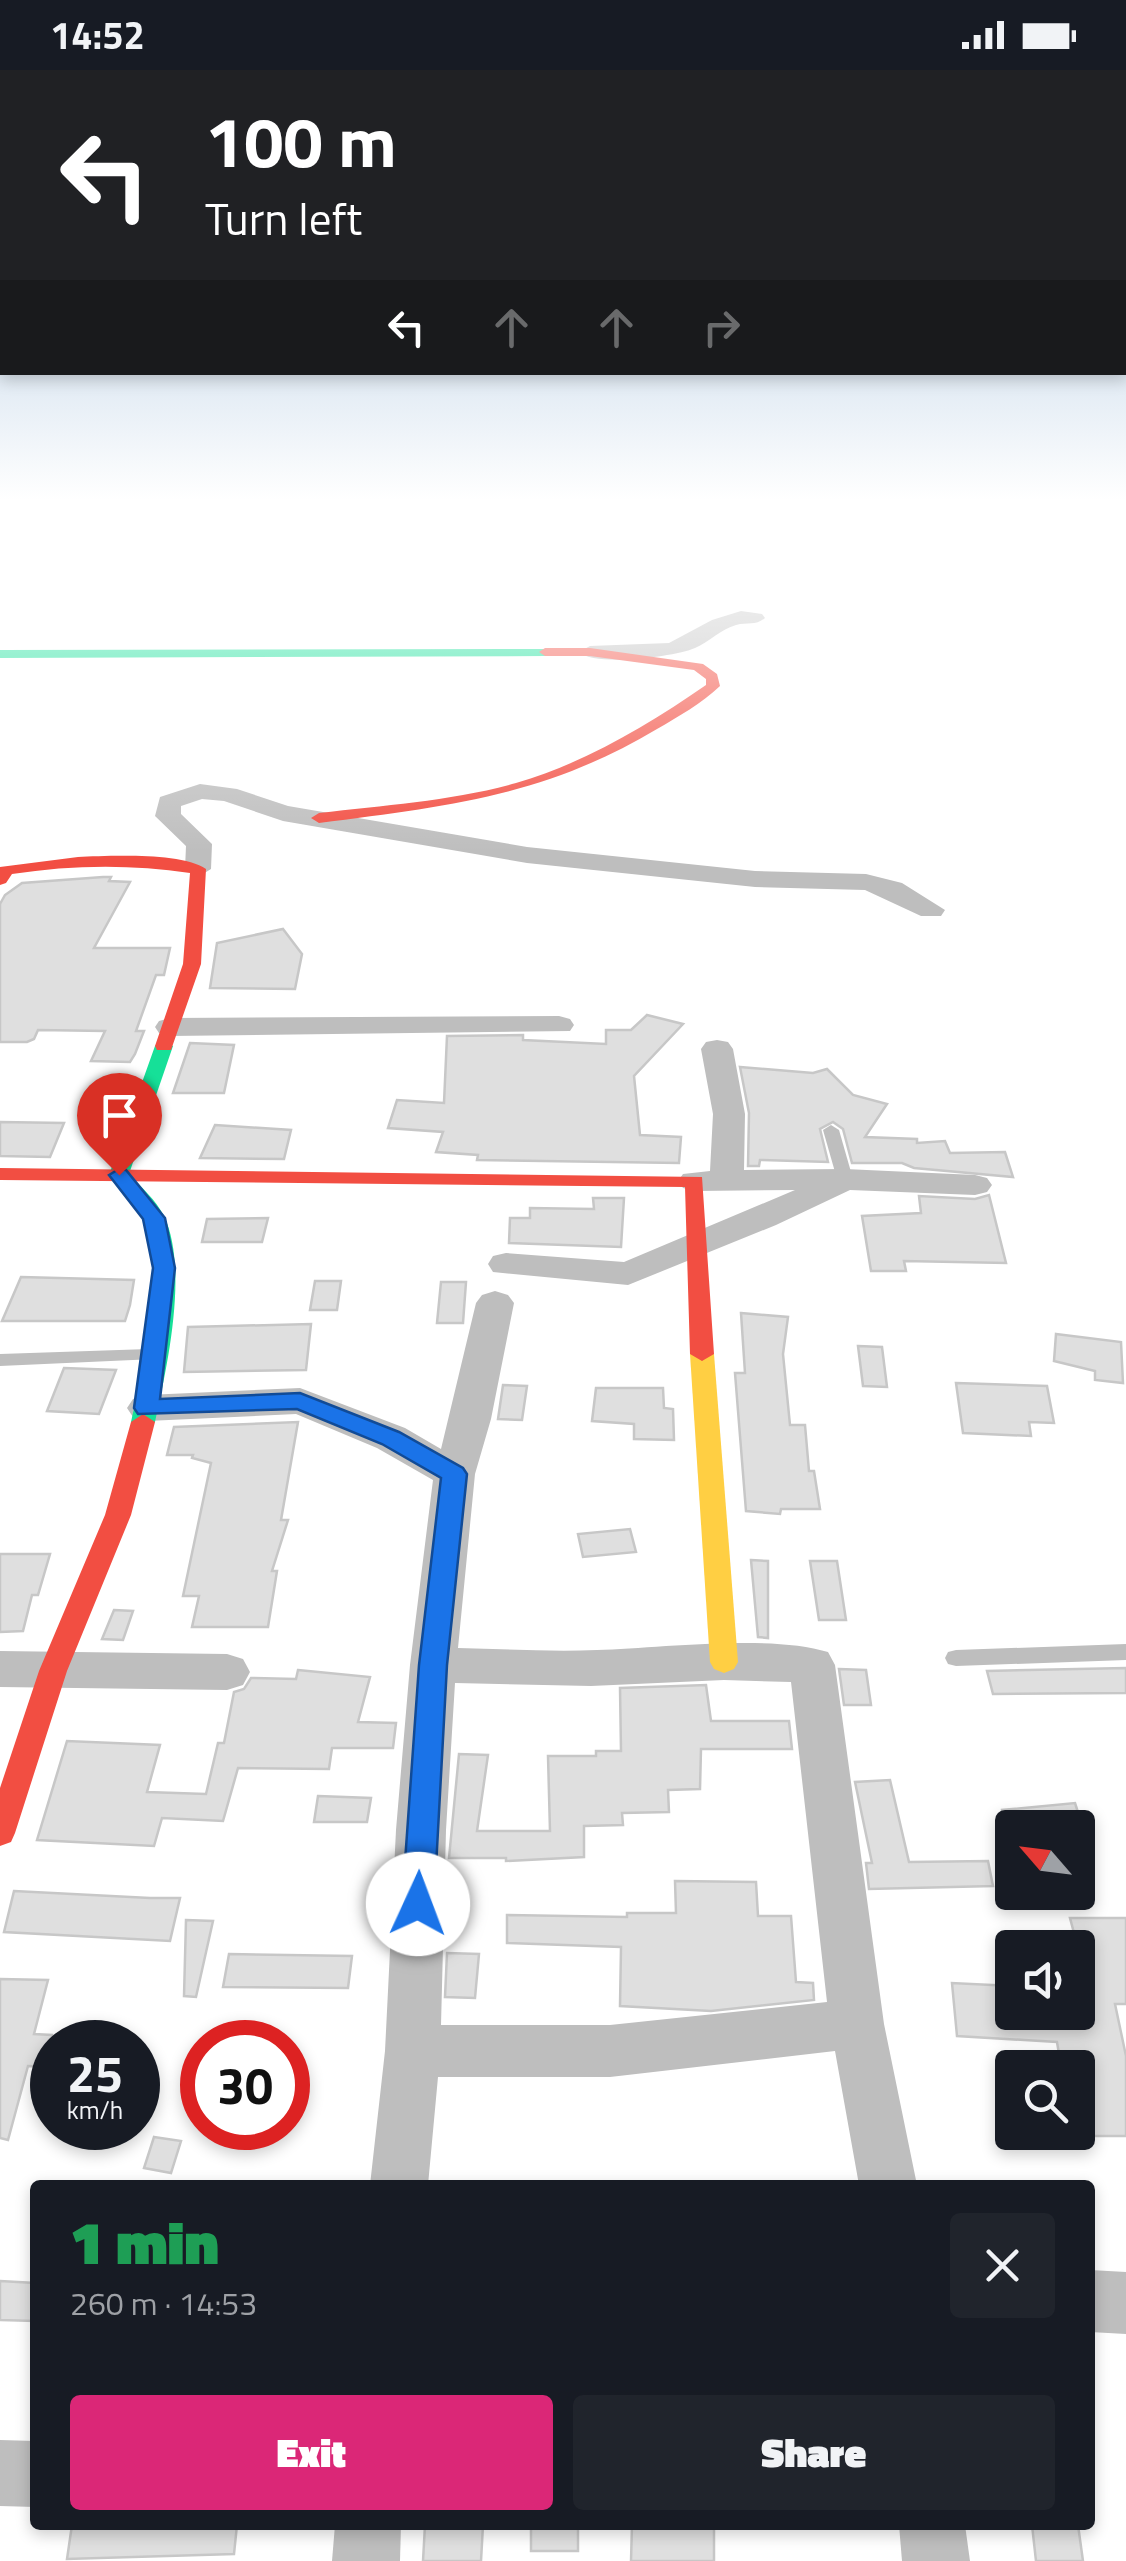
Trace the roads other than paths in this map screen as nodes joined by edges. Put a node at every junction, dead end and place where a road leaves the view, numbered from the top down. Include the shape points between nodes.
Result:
1 (724, 619) edge
2 (590, 652) junction
3 (0, 654) edge
4 (319, 818) junction
5 (198, 870) junction
6 (0, 880) edge
7 (931, 910) dead end
8 (559, 1025) dead end
9 (170, 1026) junction
10 (717, 1049) dead end
11 (831, 1130) dead end
12 (0, 1174) edge
13 (119, 1175) junction
14 (845, 1179) junction
15 (711, 1182) junction
16 (975, 1184) dead end
17 (696, 1248) junction
18 (506, 1264) dead end
19 (495, 1303) dead end
20 (155, 1355) junction
21 (0, 1360) edge
22 (146, 1408) junction
23 (454, 1474) junction
24 (1126, 1652) edge
25 (956, 1658) dead end
26 (724, 1662) junction
27 (433, 1665) junction
28 (0, 1669) edge
29 (53, 1671) junction
30 (227, 1672) dead end
31 (0, 1834) edge
32 (857, 2024) junction
33 (413, 2051) junction
34 (400, 2180) edge
35 (887, 2180) edge
36 (1095, 2302) edge
37 (1126, 2303) edge
38 (0, 2473) edge
39 (30, 2474) edge
40 (368, 2530) edge
41 (933, 2530) edge
42 (366, 2561) edge
43 (936, 2561) edge

1 - 2 street via 672,649
2 - 3 street
2 - 4 street via 698,668 713,686 664,722 549,775 495,793
4 - 5 street via 283,814 228,794 181,795 169,802 168,816 199,844
4 - 7 street via 527,855 756,879 866,882
5 - 6 street via 171,863 30,865 6,870
5 - 9 street via 192,964
8 - 9 street
9 - 13 street
10 - 15 street via 728,1114
11 - 14 lane
12 - 13 street
13 - 15 street
13 - 20 street via 154,1218 164,1268
14 - 15 street
14 - 16 street
14 - 17 street
15 - 17 street
17 - 18 street via 628,1274
17 - 26 street
19 - 23 street
20 - 21 lane
20 - 22 street
22 - 23 street via 300,1401 391,1438
22 - 29 street via 118,1515
23 - 27 street
24 - 25 lane
26 - 27 street
26 - 32 street via 812,1665
27 - 33 street
28 - 29 street
29 - 30 street
29 - 31 street
32 - 33 street via 610,2051
32 - 35 street
33 - 34 street
36 - 37 street
38 - 39 street
40 - 42 street
41 - 43 street

